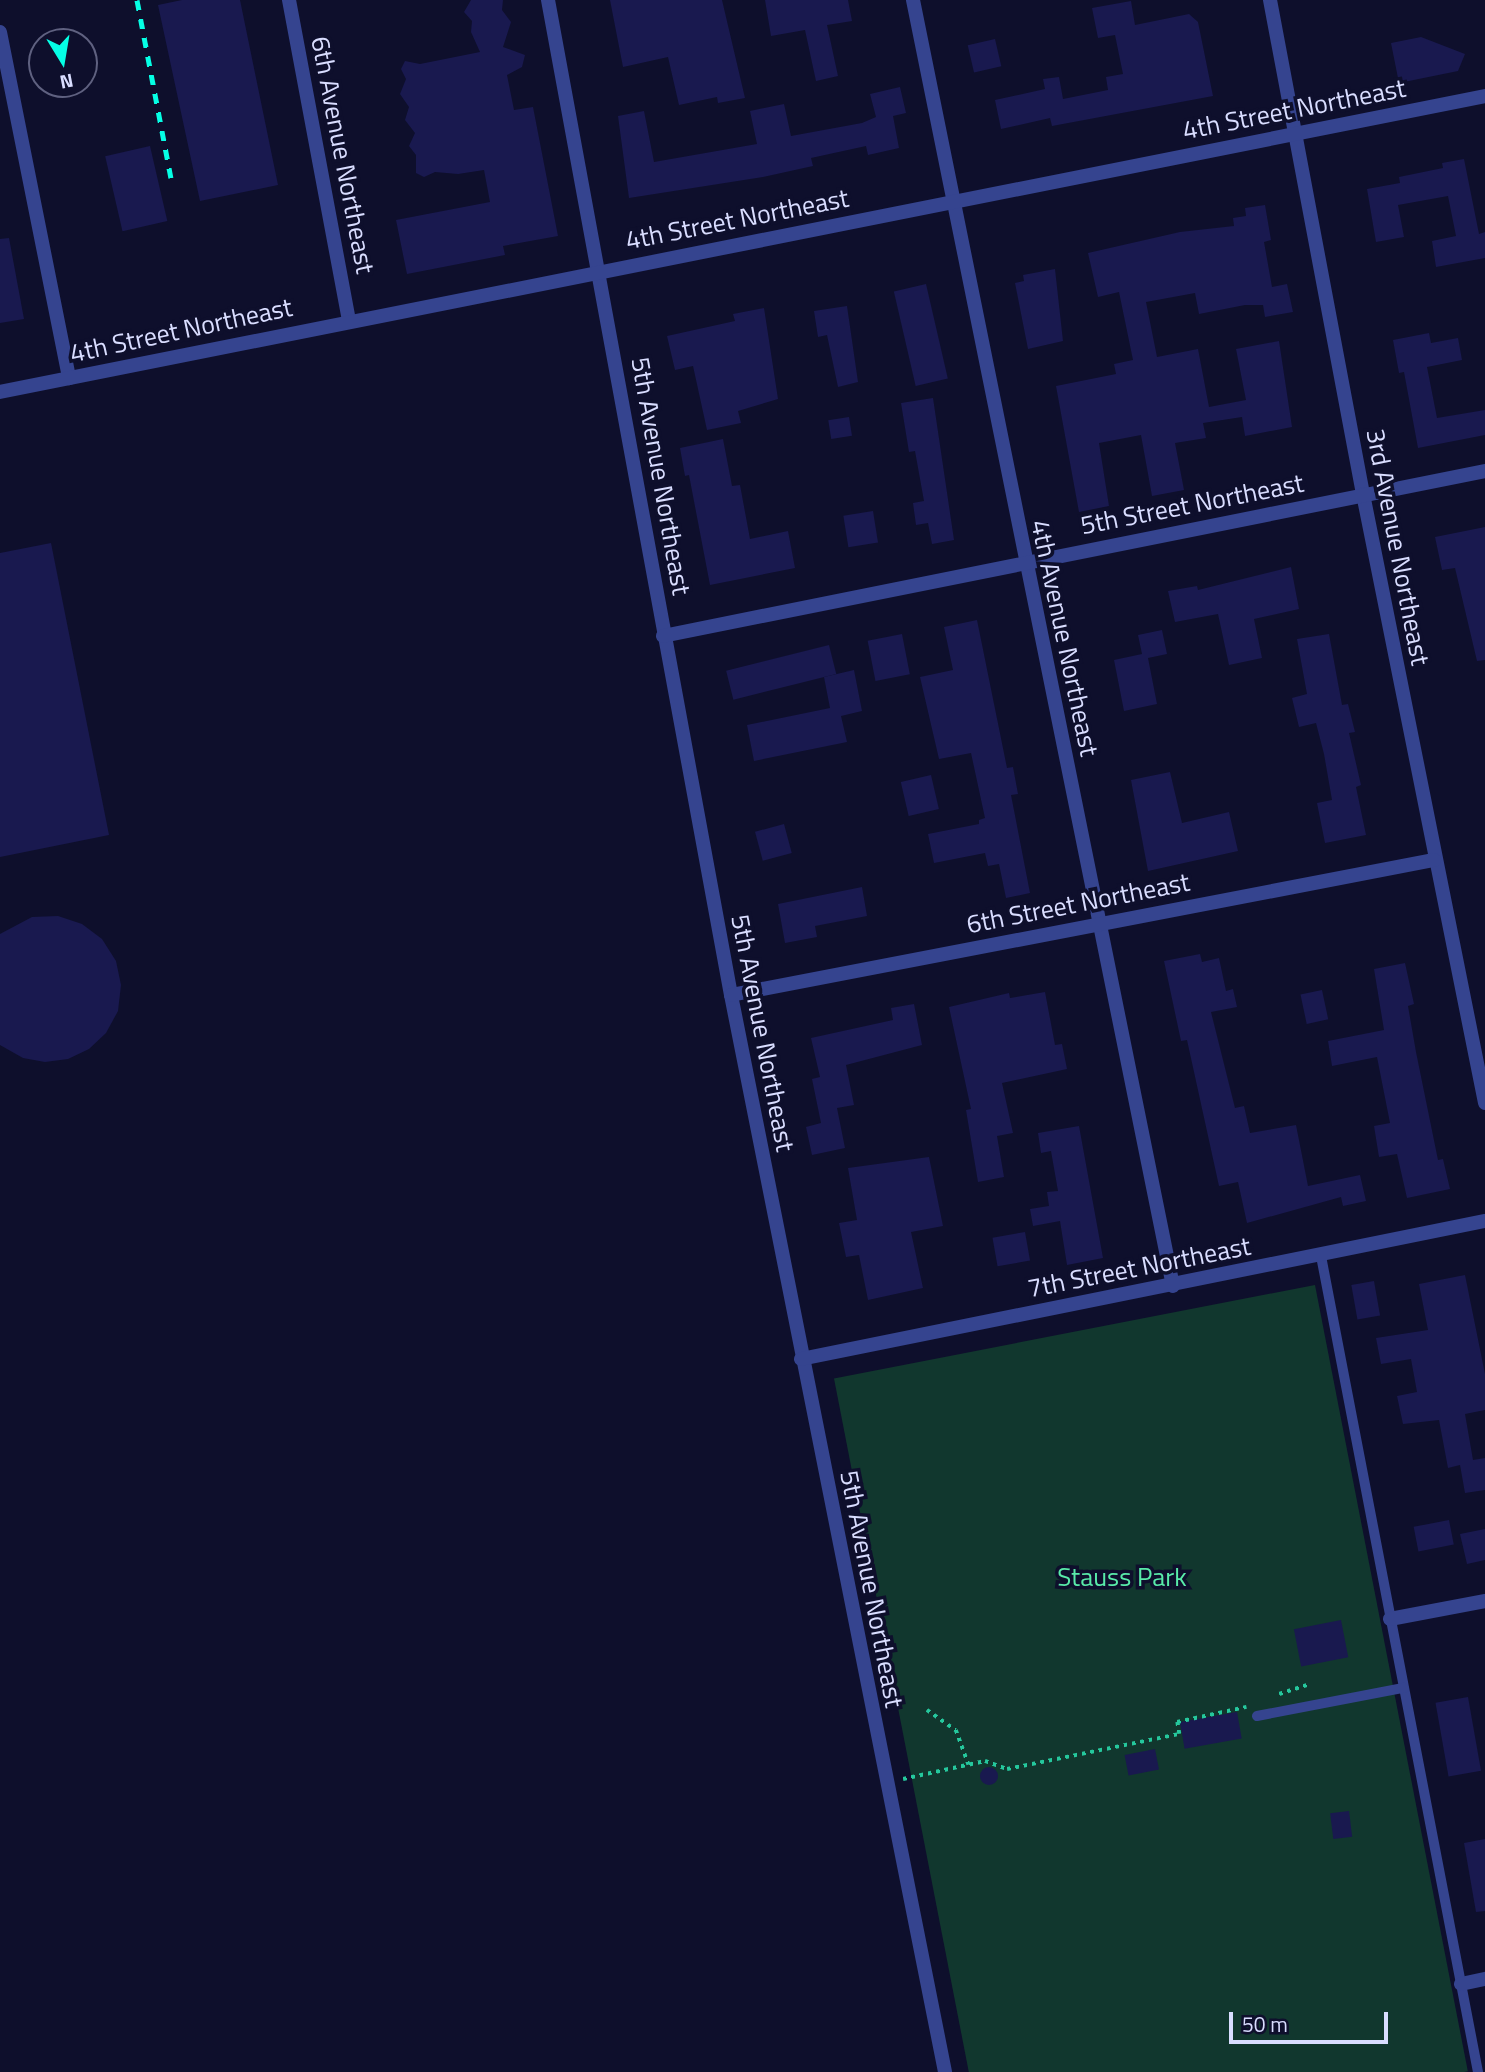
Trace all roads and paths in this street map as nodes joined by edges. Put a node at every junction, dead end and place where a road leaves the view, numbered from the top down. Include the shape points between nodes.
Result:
1 (289, 0) edge
2 (548, 0) edge
3 (913, 0) edge
4 (1270, 0) edge
5 (0, 32) edge
6 (1485, 96) edge
7 (1296, 134) junction
8 (951, 201) junction
9 (601, 271) junction
10 (349, 320) junction
11 (69, 378) junction
12 (0, 392) edge
13 (1485, 471) edge
14 (1363, 494) junction
15 (1024, 563) junction
16 (663, 636) junction
17 (1434, 860) junction
18 (1100, 924) junction
19 (731, 995) junction
20 (1485, 1103) edge
21 (1485, 1221) edge
22 (1321, 1256) junction
23 (1173, 1286) junction
24 (802, 1359) junction
25 (1485, 1601) edge
26 (1390, 1619) junction
27 (1310, 1684) dead end
28 (1404, 1688) junction
29 (1272, 1697) dead end
30 (1259, 1702) dead end
31 (927, 1710) dead end
32 (1257, 1716) dead end
33 (969, 1765) junction
34 (886, 1783) junction
35 (1485, 1979) edge
36 (1461, 1984) junction
37 (946, 2072) edge
38 (1478, 2072) edge

1 - 10 street, 6th Avenue Northeast
2 - 9 street, 5th Avenue Northeast
3 - 8 street, 4th Avenue Northeast
4 - 7 street, 3rd Avenue Northeast
5 - 11 street
6 - 7 street, 4th Street Northeast
7 - 8 street, 4th Street Northeast
7 - 14 street, 3rd Avenue Northeast
8 - 9 street, 4th Street Northeast
8 - 15 street, 4th Avenue Northeast
9 - 10 street, 4th Street Northeast
9 - 16 street, 5th Avenue Northeast
10 - 11 street, 4th Street Northeast
11 - 12 street, 4th Street Northeast
13 - 14 street, 5th Street Northeast
14 - 15 street, 5th Street Northeast
14 - 17 street, 3rd Avenue Northeast
15 - 16 street, 5th Street Northeast
15 - 18 street, 4th Avenue Northeast
16 - 19 street, 5th Avenue Northeast
17 - 18 street, 6th Street Northeast
17 - 20 street, 3rd Avenue Northeast
18 - 19 street, 6th Street Northeast
18 - 23 street, 4th Avenue Northeast
19 - 24 street, 5th Avenue Northeast
21 - 22 street, 7th Street Northeast
22 - 23 street, 7th Street Northeast
22 - 26 lane
23 - 24 street, 7th Street Northeast
24 - 34 street, 5th Avenue Northeast
25 - 26 street
26 - 28 lane
27 - 29 path
28 - 32 lane
28 - 36 lane
30 - 33 path via 1177,1722 1179,1734 1007,1769 990,1761
31 - 33 path via 956,1730
33 - 34 path
34 - 37 street, 5th Avenue Northeast
35 - 36 street
36 - 38 lane

